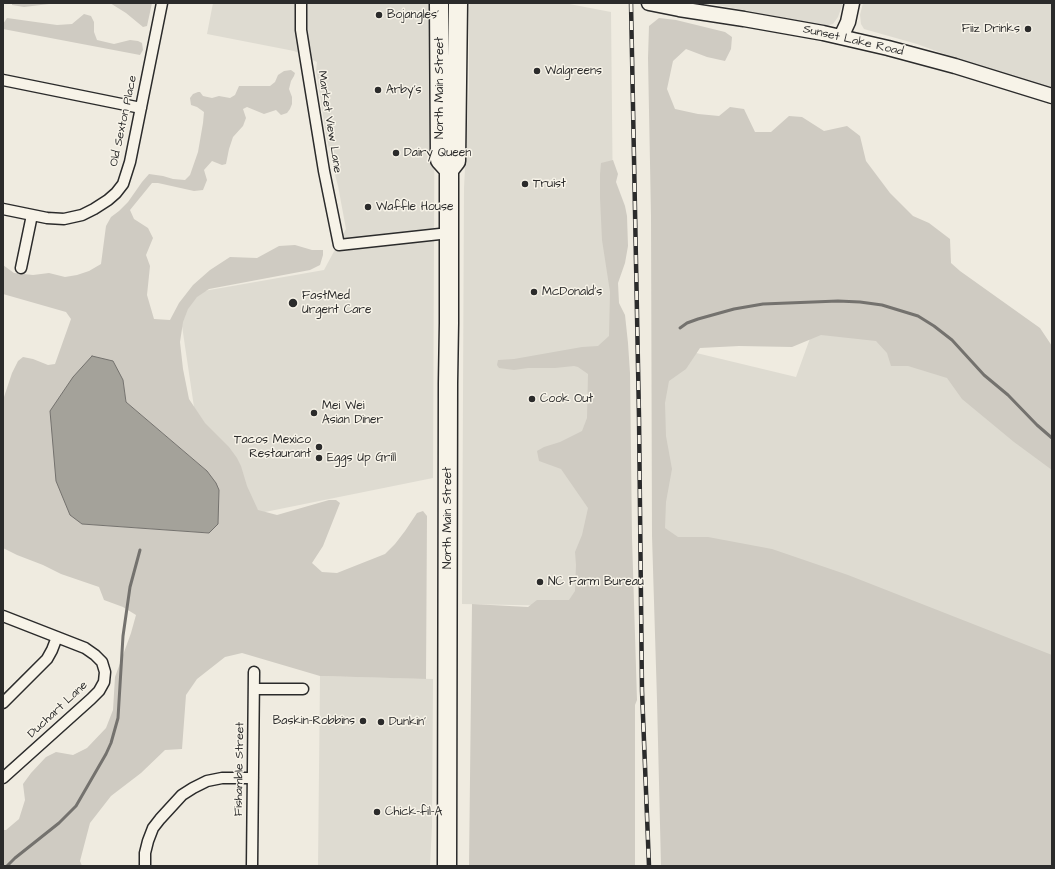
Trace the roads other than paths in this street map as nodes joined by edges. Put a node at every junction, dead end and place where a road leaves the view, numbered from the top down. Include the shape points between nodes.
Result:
1 (162, 3) edge
2 (301, 3) edge
3 (439, 3) edge
4 (458, 3) edge
5 (649, 3) edge
6 (852, 3) edge
7 (841, 37) junction
8 (3, 80) edge
9 (1052, 96) edge
10 (141, 108) junction
11 (449, 170) junction
12 (3, 209) edge
13 (32, 215) junction
14 (449, 233) junction
15 (21, 268) dead end
16 (3, 616) edge
17 (56, 637) junction
18 (254, 672) dead end
19 (254, 689) junction
20 (303, 689) dead end
21 (3, 703) edge
22 (3, 778) edge
23 (253, 778) junction
24 (145, 866) edge
25 (252, 866) edge
26 (447, 866) edge

1 - 10 street, Old Sexton Place
2 - 14 street, Market View Lane via 301,30 339,245
3 - 11 highway, North Main Street via 440,160
4 - 11 highway, North Main Street via 456,161
5 - 7 main road, Sunset Lake Road
6 - 7 main road via 848,22
7 - 9 main road, Sunset Lake Road via 955,66
8 - 10 street
10 - 13 street, Old Sexton Place via 130,162 123,184 116,193 94,209 72,218
11 - 14 highway, North Main Street
12 - 13 street, Old Sexton Place
13 - 15 street
14 - 26 highway, North Main Street
16 - 17 street, Duchart Lane
17 - 21 street via 47,659
17 - 22 street, Duchart Lane via 95,654 102,662 104,682 92,699
18 - 19 street, Fishamble Street
19 - 20 street
19 - 23 street, Fishamble Street
23 - 24 street via 222,778 207,781 182,796 153,828 145,853
23 - 25 street, Fishamble Street

